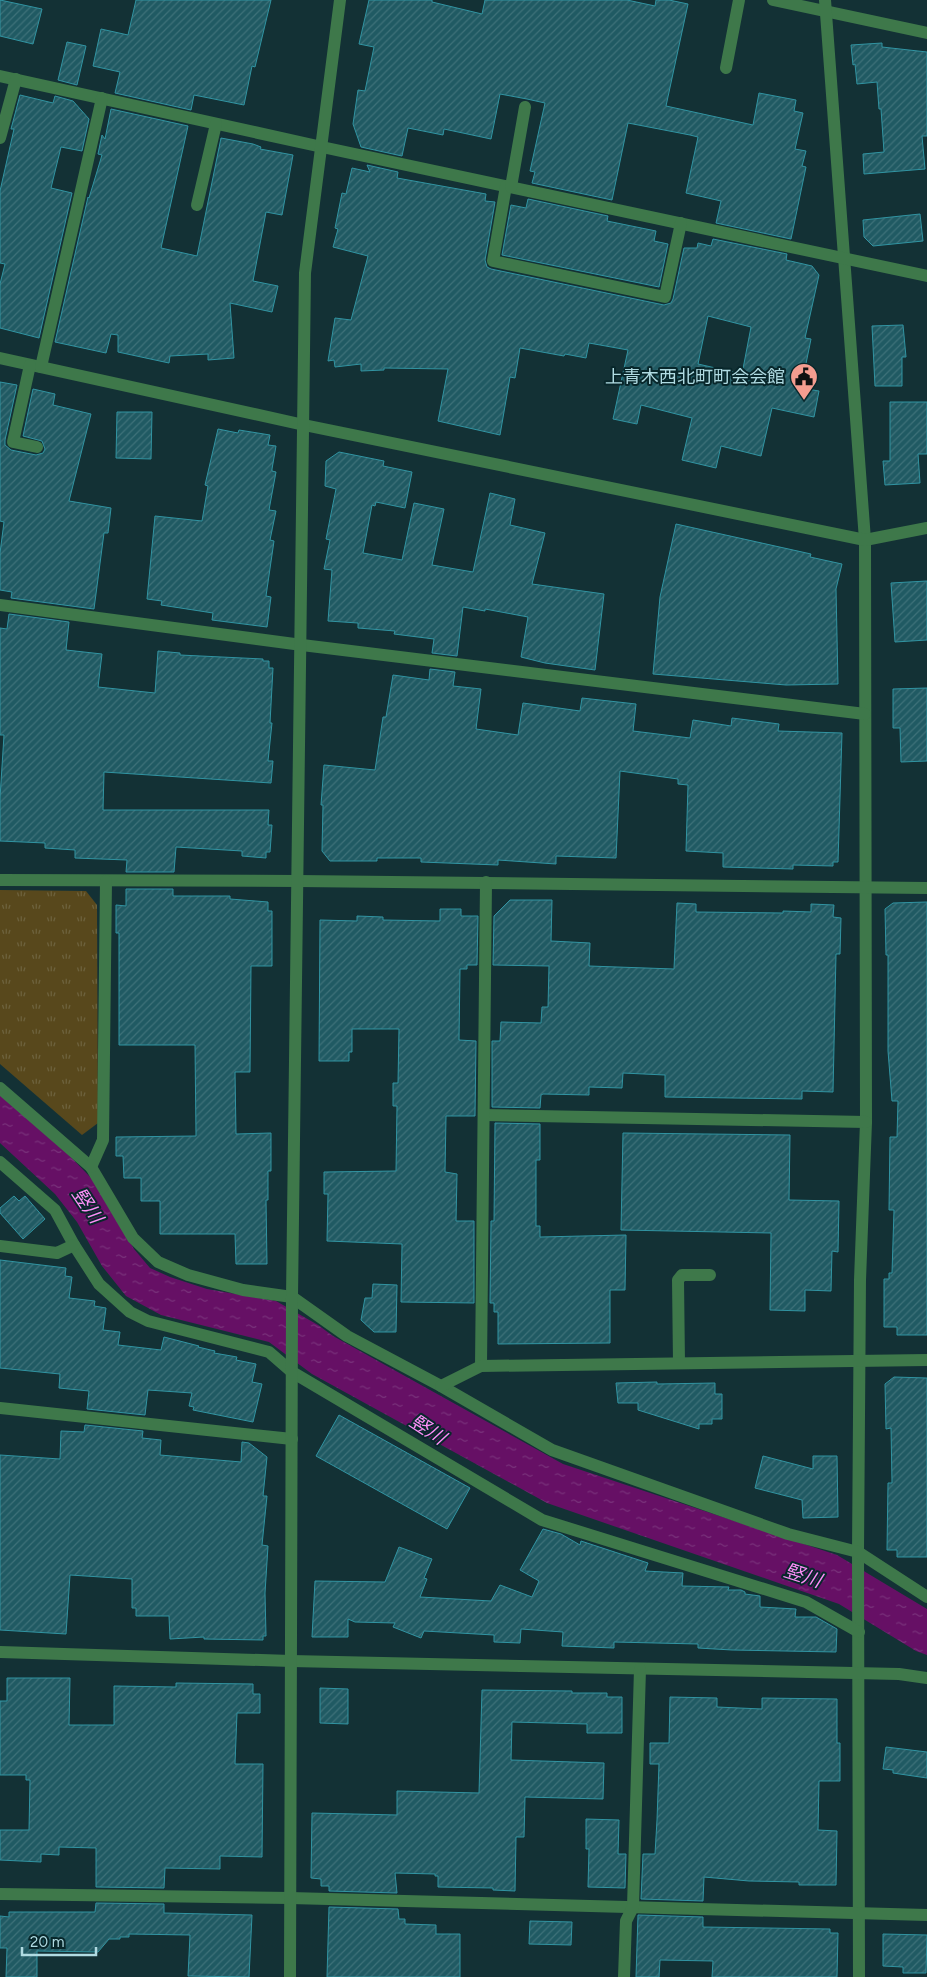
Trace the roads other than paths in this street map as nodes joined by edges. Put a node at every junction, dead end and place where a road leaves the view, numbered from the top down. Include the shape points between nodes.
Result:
1 (340, 0) edge
2 (740, 0) edge
3 (773, 0) edge
4 (826, 6) edge
5 (927, 33) edge
6 (726, 68) dead end
7 (0, 76) edge
8 (16, 79) junction
9 (102, 98) junction
10 (525, 107) dead end
11 (216, 124) junction
12 (0, 138) edge
13 (322, 147) junction
14 (508, 186) junction
15 (197, 205) dead end
16 (680, 223) junction
17 (844, 257) junction
18 (927, 276) edge
19 (0, 358) edge
20 (35, 366) junction
21 (304, 425) junction
22 (37, 446) dead end
23 (927, 528) edge
24 (864, 540) junction
25 (0, 605) edge
26 (302, 646) junction
27 (865, 714) junction
28 (0, 880) edge
29 (106, 881) junction
30 (298, 881) junction
31 (486, 882) junction
32 (866, 887) junction
33 (927, 888) edge
34 (0, 1088) edge
35 (484, 1114) junction
36 (866, 1122) junction
37 (0, 1162) edge
38 (90, 1166) junction
39 (74, 1245) junction
40 (0, 1246) edge
41 (710, 1275) dead end
42 (292, 1302) junction
43 (860, 1360) junction
44 (927, 1360) edge
45 (679, 1363) junction
46 (480, 1366) junction
47 (292, 1367) junction
48 (440, 1386) junction
49 (0, 1408) edge
50 (292, 1439) junction
51 (858, 1552) junction
52 (927, 1597) edge
53 (858, 1632) junction
54 (0, 1652) edge
55 (291, 1661) junction
56 (640, 1669) junction
57 (859, 1674) junction
58 (927, 1678) edge
59 (0, 1894) edge
60 (290, 1898) junction
61 (633, 1907) junction
62 (858, 1913) junction
63 (927, 1914) edge
64 (290, 1977) edge
65 (624, 1977) edge
66 (859, 1977) edge

1 - 13 street
2 - 6 street
3 - 4 street
4 - 5 street
4 - 17 street
7 - 8 street
8 - 9 street
8 - 12 street
9 - 11 street
9 - 20 street
10 - 14 street
11 - 13 street
11 - 15 street
13 - 14 street
13 - 21 street via 305,273
14 - 16 street
14 - 16 street via 493,261 665,297
16 - 17 street
17 - 18 street
17 - 24 street
19 - 20 street
20 - 21 street
20 - 22 street via 12,442
21 - 24 street
21 - 26 street
23 - 24 street
24 - 27 street
25 - 26 street
26 - 27 street
26 - 30 street
27 - 32 street
28 - 29 street
29 - 30 street
29 - 38 street via 103,1140
30 - 31 street
30 - 42 street
31 - 32 street
31 - 35 street
32 - 33 street
32 - 36 street
34 - 38 street
35 - 36 street
35 - 46 street
36 - 43 street
37 - 39 street via 55,1210
38 - 42 street via 132,1238 158,1262 188,1275
39 - 40 street via 57,1253
39 - 47 street via 98,1284 130,1312 148,1321 269,1352
41 - 45 street via 682,1275 678,1280
42 - 47 street
42 - 48 street
43 - 44 street
43 - 45 street
43 - 51 street
45 - 46 street
46 - 48 street
47 - 50 street
47 - 53 street via 542,1520 806,1602
48 - 51 street via 552,1450 788,1534
49 - 50 street
50 - 55 street
51 - 52 street
51 - 53 street
53 - 57 street
54 - 55 street
55 - 56 street
55 - 60 street
56 - 57 street
56 - 61 street
57 - 58 street
57 - 62 street
59 - 60 street
60 - 61 street
60 - 64 street
61 - 62 street
61 - 65 street via 626,1920
62 - 63 street
62 - 66 street

